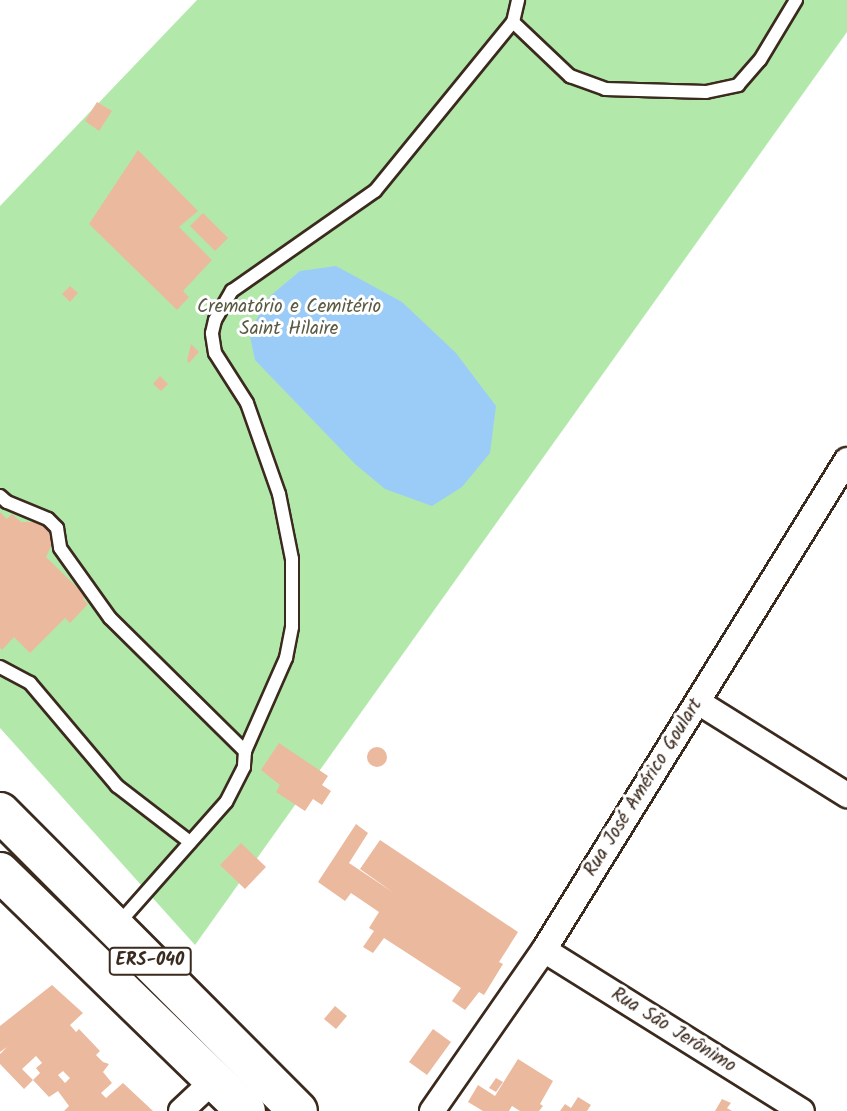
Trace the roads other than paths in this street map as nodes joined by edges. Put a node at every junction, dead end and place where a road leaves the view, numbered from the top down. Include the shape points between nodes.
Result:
1 (518, 0) edge
2 (796, 0) edge
3 (513, 22) junction
4 (847, 460) edge
5 (0, 496) edge
6 (0, 667) edge
7 (698, 702) junction
8 (245, 751) junction
9 (847, 795) edge
10 (0, 812) edge
11 (190, 842) junction
12 (0, 872) edge
13 (116, 926) junction
14 (544, 950) junction
15 (214, 1080) junction
16 (181, 1111) edge
17 (246, 1111) edge
18 (298, 1111) edge
19 (432, 1111) edge
20 (802, 1111) edge

1 - 3 lane
2 - 3 lane via 760,60 738,85 706,92 605,89 570,76
3 - 8 lane via 375,191 232,290 215,320 215,353 247,403 279,494 292,559 292,627 286,658
4 - 7 street, Rua José Américo Goulart
5 - 8 lane via 57,528 60,548 110,618
6 - 11 lane via 30,683 117,786
7 - 9 street
7 - 14 street, Rua José Américo Goulart
8 - 11 lane via 244,767 226,802
10 - 13 main road, ERS-040
11 - 13 lane
12 - 15 main road, ERS-040
13 - 18 main road, ERS-040
14 - 19 street, Rua José Américo Goulart
14 - 20 street, Rua São Jerônimo
15 - 16 street
15 - 17 main road, ERS-040

